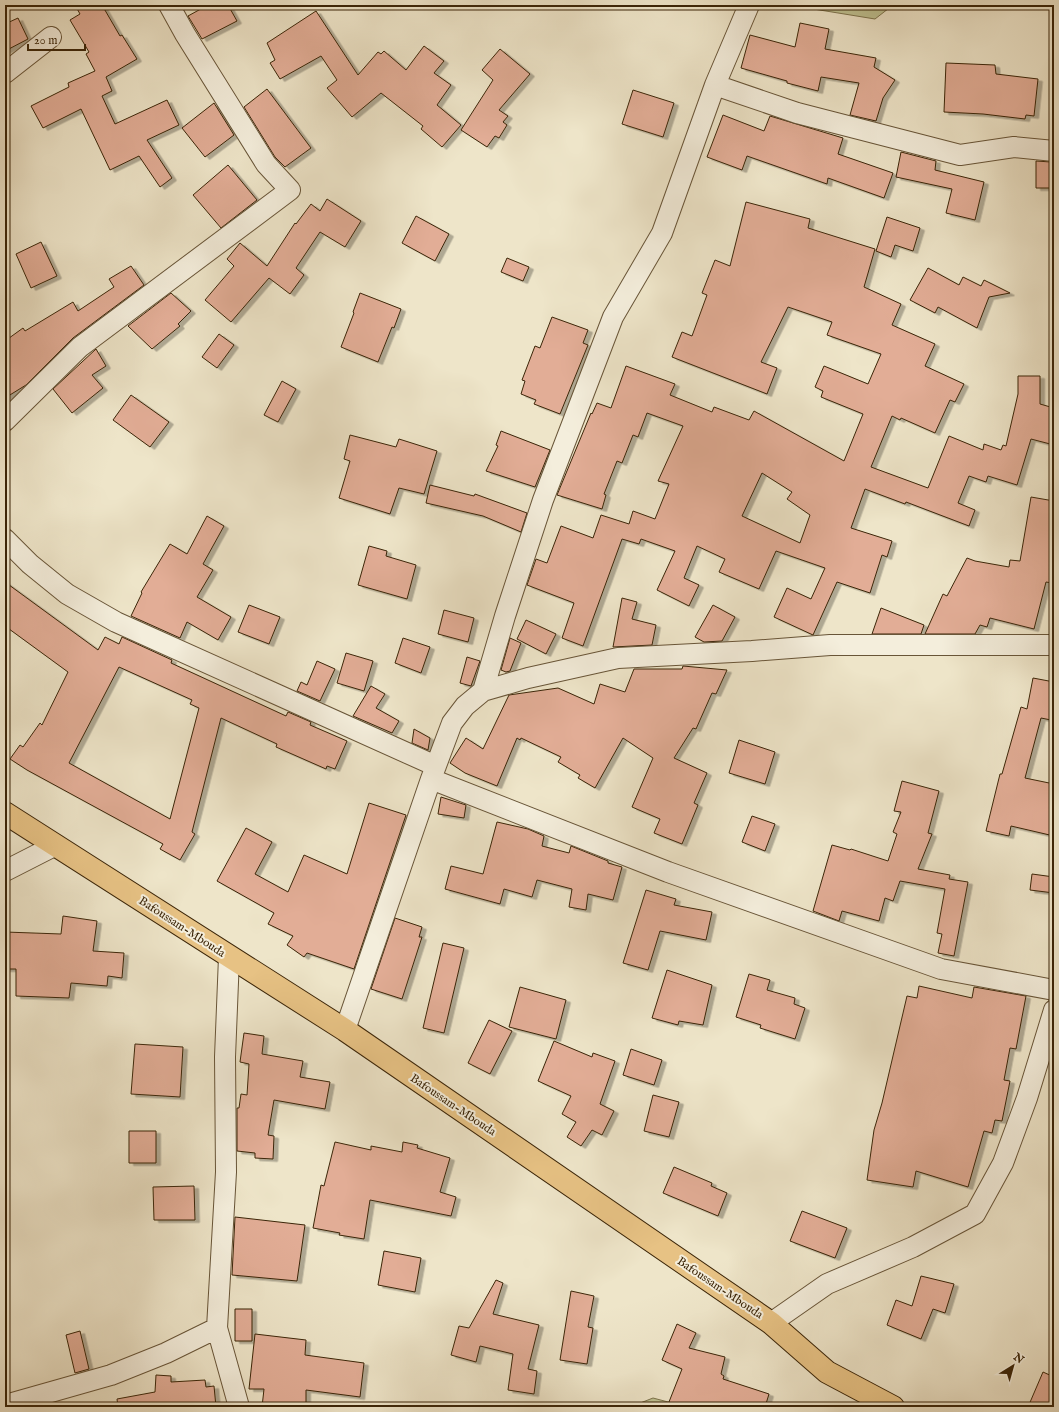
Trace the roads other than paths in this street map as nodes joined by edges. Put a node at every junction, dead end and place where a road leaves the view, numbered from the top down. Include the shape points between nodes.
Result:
1 (169, 5) edge
2 (749, 5) edge
3 (51, 37) dead end
4 (5, 73) edge
5 (715, 86) junction
6 (1054, 151) edge
7 (5, 421) edge
8 (5, 539) edge
9 (1054, 645) edge
10 (483, 691) junction
11 (434, 773) junction
12 (5, 812) edge
13 (56, 845) junction
14 (5, 871) edge
15 (229, 957) junction
16 (1052, 986) edge
17 (1054, 1010) edge
18 (345, 1030) junction
19 (771, 1322) junction
20 (216, 1328) junction
21 (5, 1405) edge
22 (239, 1407) edge
23 (893, 1407) edge

1 - 7 street via 266,164 290,190 80,347
2 - 5 street
3 - 4 street
5 - 6 street via 797,113 960,155 1014,147
5 - 10 street via 662,233 613,318 543,500
8 - 11 street via 30,564 67,594 116,622
9 - 10 street via 830,645 752,652 618,658
10 - 11 street via 465,706 452,724
11 - 16 street via 668,872 941,968
11 - 18 street
12 - 13 highway, Bafoussam-Mbouda
13 - 14 street
13 - 15 highway, Bafoussam-Mbouda
15 - 18 highway, Bafoussam-Mbouda
15 - 20 street via 225,1057 226,1172
17 - 19 street via 1027,1098 1003,1163 975,1214 913,1247 827,1284
18 - 19 highway, Bafoussam-Mbouda
19 - 23 highway, Bafoussam-Mbouda via 827,1372
20 - 21 street via 111,1375
20 - 22 street

